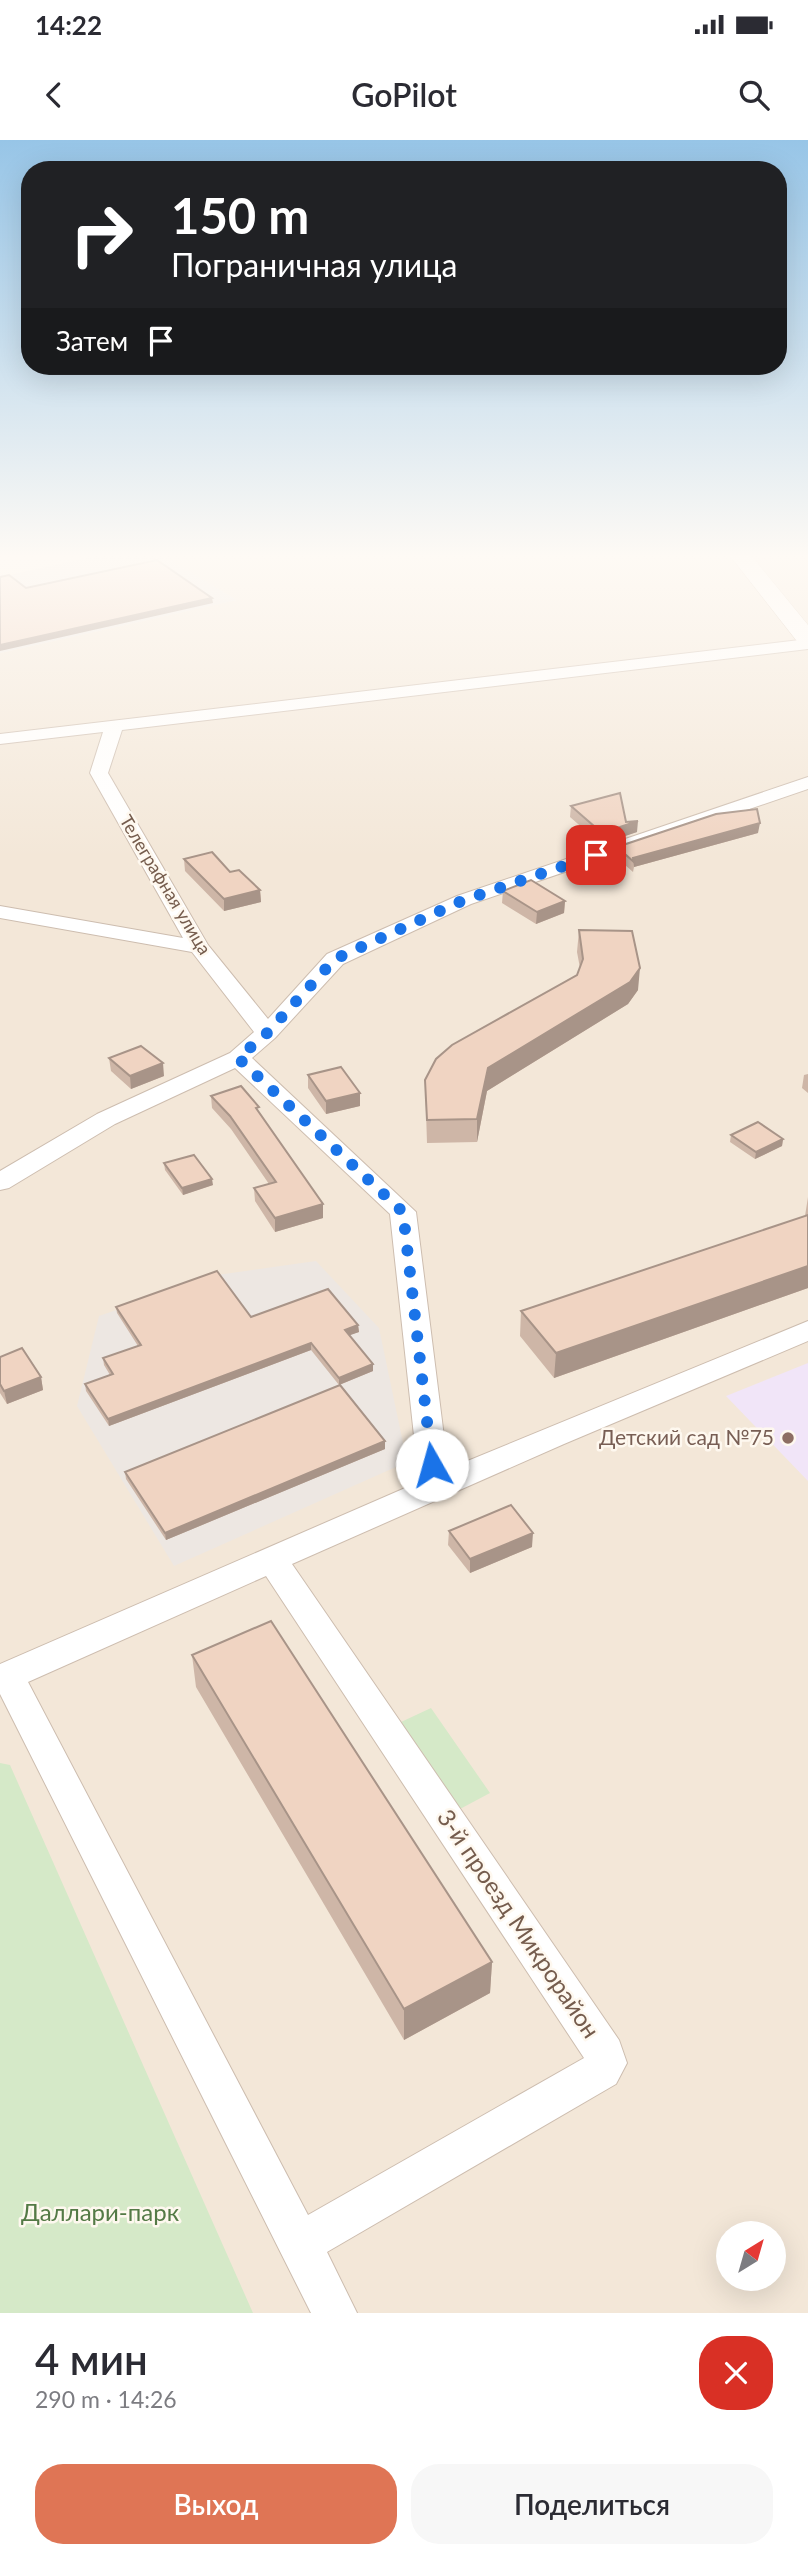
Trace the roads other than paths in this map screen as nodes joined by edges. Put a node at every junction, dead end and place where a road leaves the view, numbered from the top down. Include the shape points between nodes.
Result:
1 (703, 654) edge
2 (115, 724) junction
3 (0, 739) edge
4 (808, 783) edge
5 (0, 912) edge
6 (199, 947) junction
7 (267, 1033) junction
8 (238, 1058) junction
9 (0, 1182) edge
10 (808, 1330) edge
11 (435, 1489) junction
12 (272, 1560) junction
13 (4, 1678) edge
14 (299, 2244) junction
15 (335, 2313) edge

1 - 2 street
2 - 3 street
2 - 6 street, Телеграфная улица via 99,773
4 - 7 street via 464,900 335,959
5 - 6 street
6 - 7 street, Телеграфная улица
7 - 8 street
8 - 9 street via 106,1119
8 - 11 street via 403,1212
10 - 11 street
11 - 12 street
12 - 13 street
12 - 14 street, 3-й проезд Микрорайон via 607,2063 602,2070
13 - 14 street
14 - 15 street

